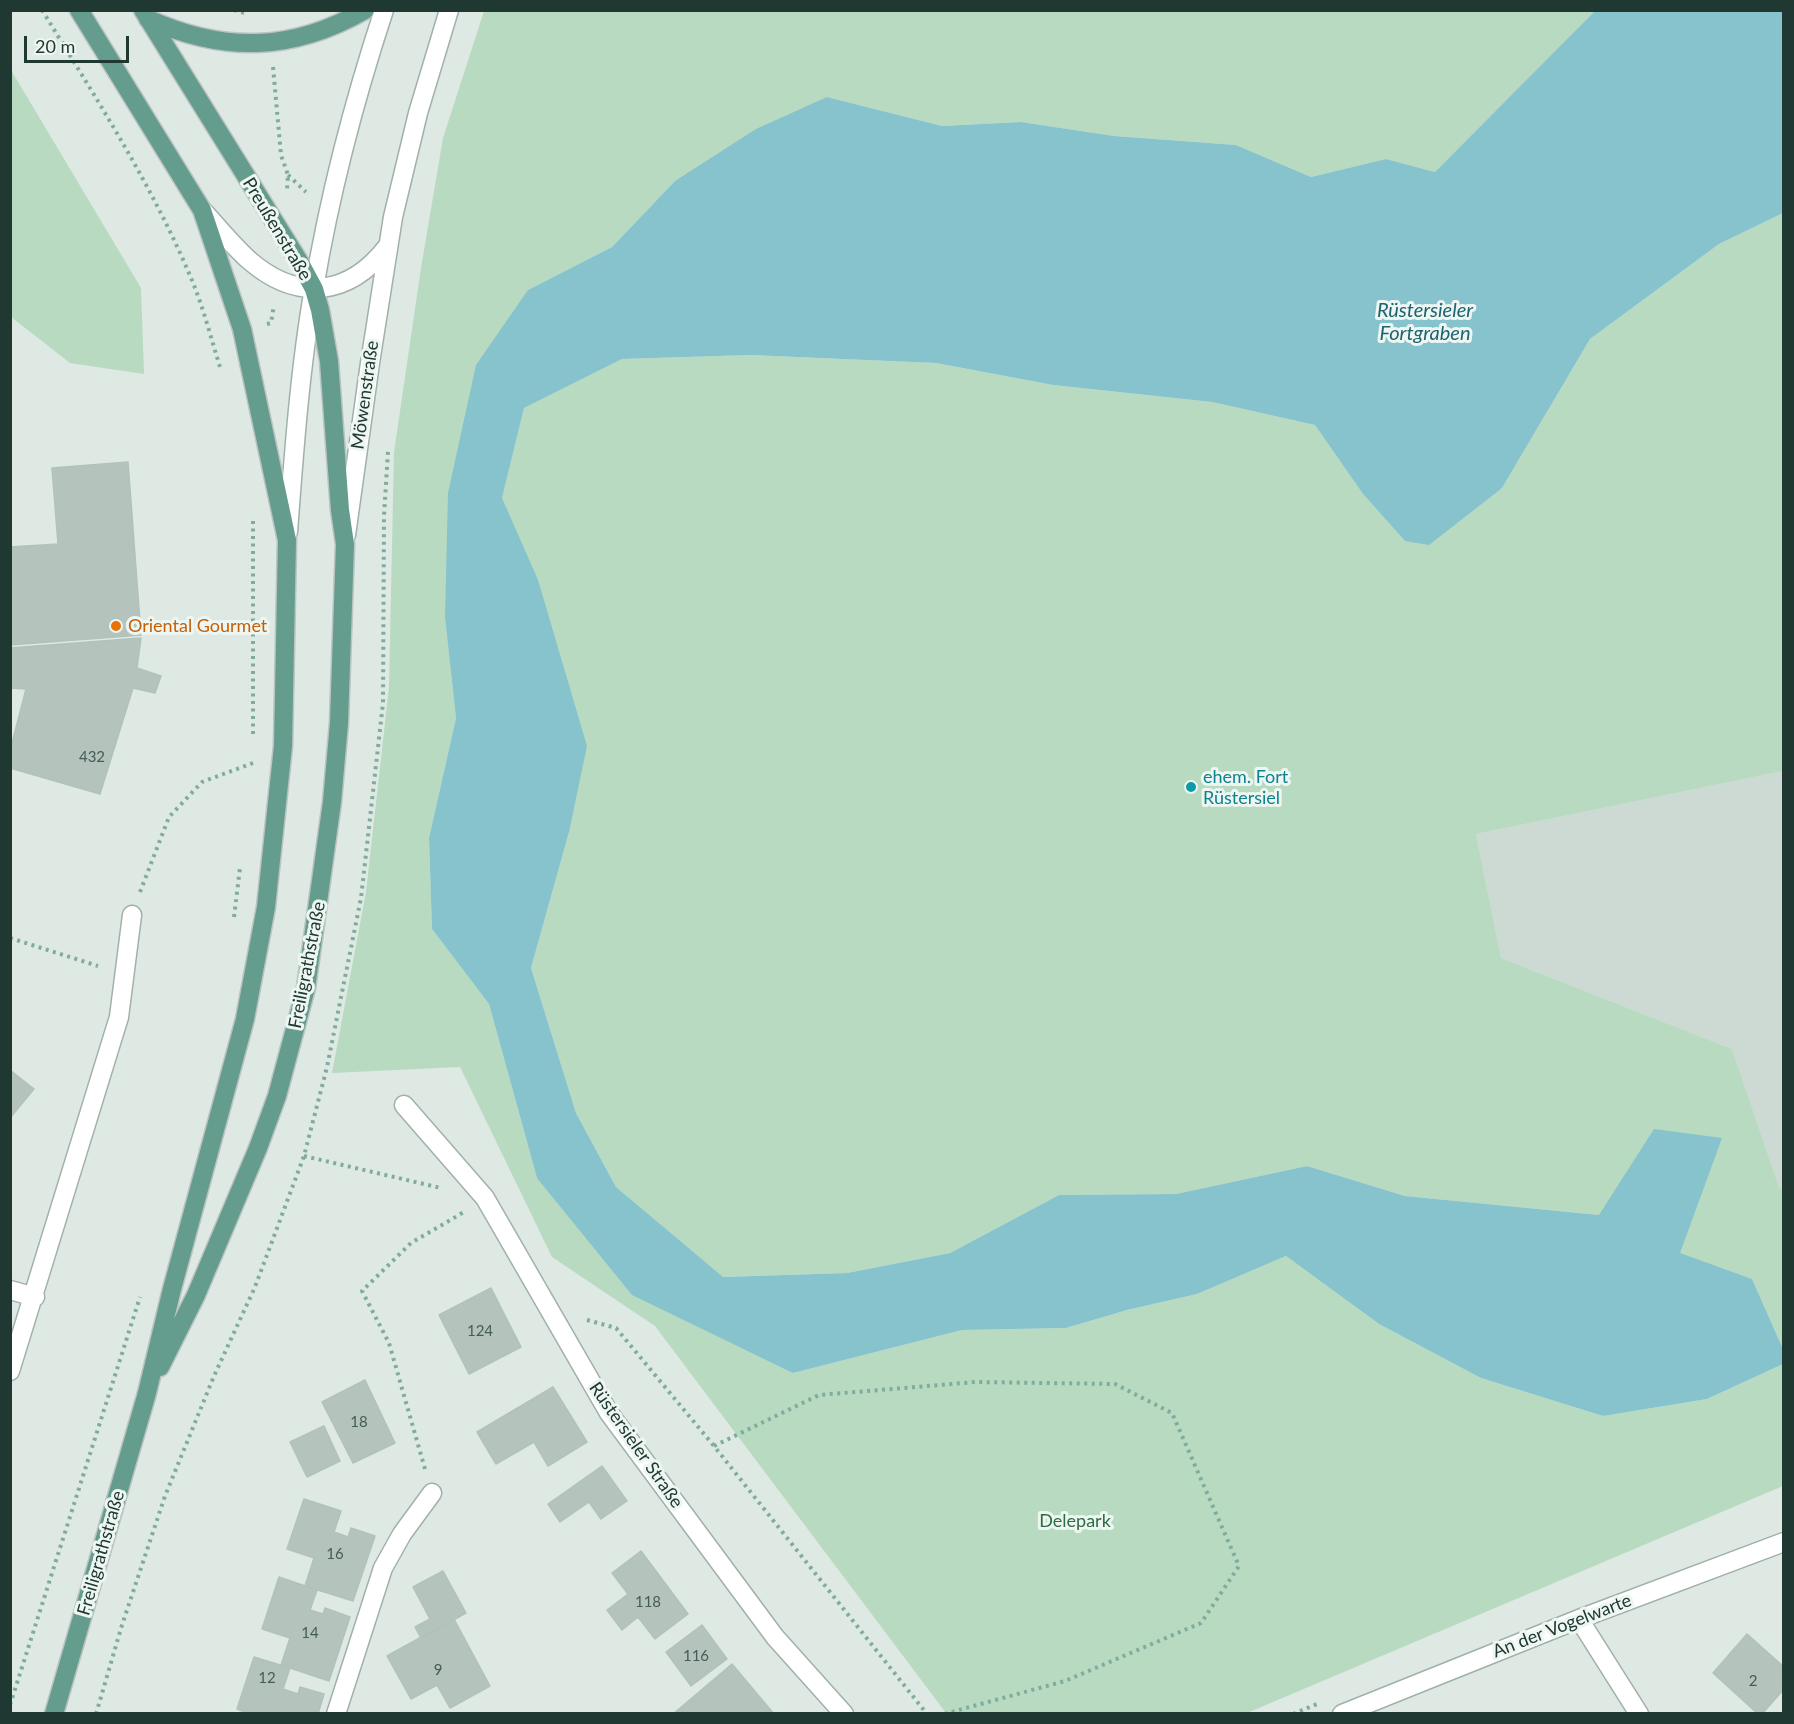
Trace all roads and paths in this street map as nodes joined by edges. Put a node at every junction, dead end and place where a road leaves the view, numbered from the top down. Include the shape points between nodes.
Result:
1 (42, 10) edge
2 (79, 10) edge
3 (365, 10) edge
4 (384, 10) edge
5 (449, 10) edge
6 (146, 15) edge
7 (202, 210) junction
8 (387, 247) junction
9 (314, 289) junction
10 (221, 370) dead end
11 (253, 511) dead end
12 (287, 540) junction
13 (345, 544) junction
14 (253, 740) dead end
15 (253, 752) dead end
16 (253, 763) junction
17 (252, 775) dead end
18 (241, 858) dead end
19 (132, 915) joint
20 (234, 918) dead end
21 (10, 938) edge
22 (124, 975) junction
23 (404, 1105) dead end
24 (304, 1156) dead end
25 (485, 1198) junction
26 (142, 1288) dead end
27 (10, 1290) edge
28 (35, 1297) junction
29 (551, 1311) junction
30 (10, 1371) edge
31 (147, 1393) junction
32 (714, 1446) junction
33 (432, 1493) joint
34 (1784, 1542) edge
35 (1580, 1619) junction
36 (10, 1705) edge
37 (54, 1713) edge
38 (336, 1713) edge
39 (844, 1713) edge
40 (927, 1713) edge
41 (944, 1713) edge
42 (1342, 1713) edge
43 (1639, 1713) edge

1 - 10 path via 142,178 188,270
2 - 7 main road
3 - 6 main road via 304,37 249,44 199,38 173,30
4 - 9 street via 351,115
5 - 8 street, Möwenstraße via 418,113
6 - 9 main road, Preußenstraße
7 - 9 street, Möwenstraße via 250,261 295,285
7 - 12 main road via 242,330
8 - 9 street, Möwenstraße via 362,273 327,288
8 - 13 street, Möwenstraße
9 - 12 street
9 - 13 main road, Preußenstraße via 329,361
11 - 14 path
12 - 31 main road, Freiligrathstraße via 283,746 266,907 246,1019
13 - 31 main road, Freiligrathstraße via 339,723 306,988 277,1096 258,1148 196,1295
15 - 16 path
16 - 17 path
16 - 19 path via 202,782 169,817
18 - 20 path
19 - 22 street
21 - 22 path
22 - 28 street via 119,1017
23 - 25 street, Rüstersieler Straße
24 - 25 path
25 - 29 street, Rüstersieler Straße
25 - 33 path via 411,1243 362,1291 389,1343
26 - 36 path
27 - 28 street
28 - 30 street
29 - 32 path via 616,1328
29 - 39 street, Rüstersieler Straße via 609,1413 775,1637
31 - 37 main road, Freiligrathstraße
32 - 40 path
32 - 41 path via 819,1395 976,1382 1115,1384 1172,1413 1239,1566 1201,1623 1065,1681
33 - 38 street via 402,1533 383,1568
34 - 35 street, An der Vogelwarte
35 - 42 street, An der Vogelwarte
35 - 43 street

